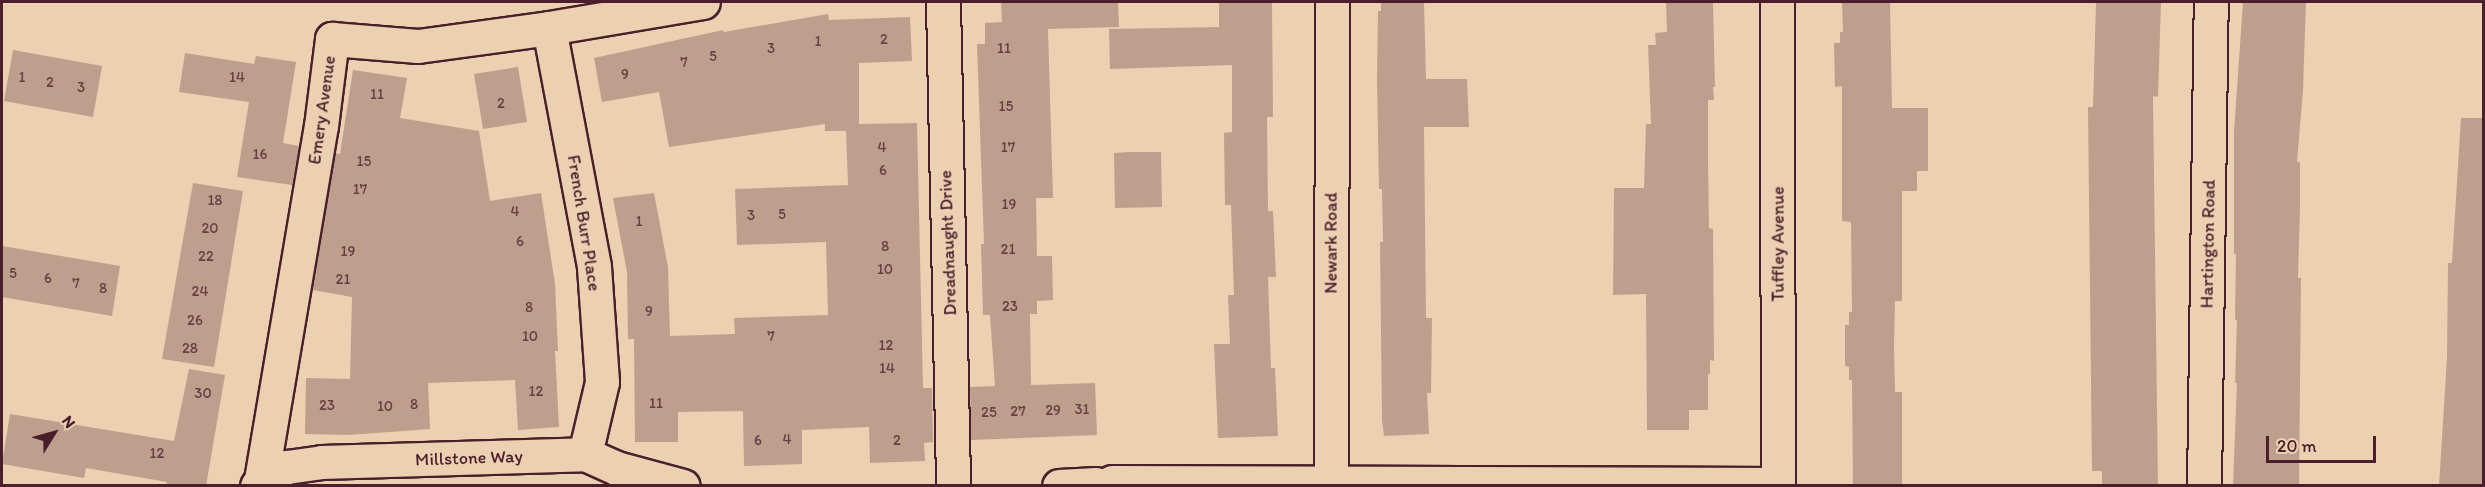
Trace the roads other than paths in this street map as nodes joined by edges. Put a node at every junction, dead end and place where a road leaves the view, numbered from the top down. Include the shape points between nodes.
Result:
1 (703, 2) edge
2 (943, 2) edge
3 (1332, 2) edge
4 (1777, 2) edge
5 (2211, 2) edge
6 (549, 28) junction
7 (585, 454) junction
8 (259, 483) edge
9 (1331, 485) edge
10 (1778, 485) edge
11 (682, 486) edge
12 (953, 486) edge
13 (1059, 486) edge
14 (2204, 486) edge

1 - 6 street, Emery Avenue
2 - 12 street, Dreadnaught Drive
3 - 9 street, Newark Road
4 - 10 street, Tuffley Avenue
5 - 14 street, Hartington Road
6 - 7 street, French Burr Place via 594,267 602,382
6 - 8 street, Emery Avenue via 418,46 332,39 321,126
7 - 8 street, Millstone Way via 321,462 287,467
7 - 11 street, Millstone Way via 616,468
9 - 10 street
9 - 13 street

